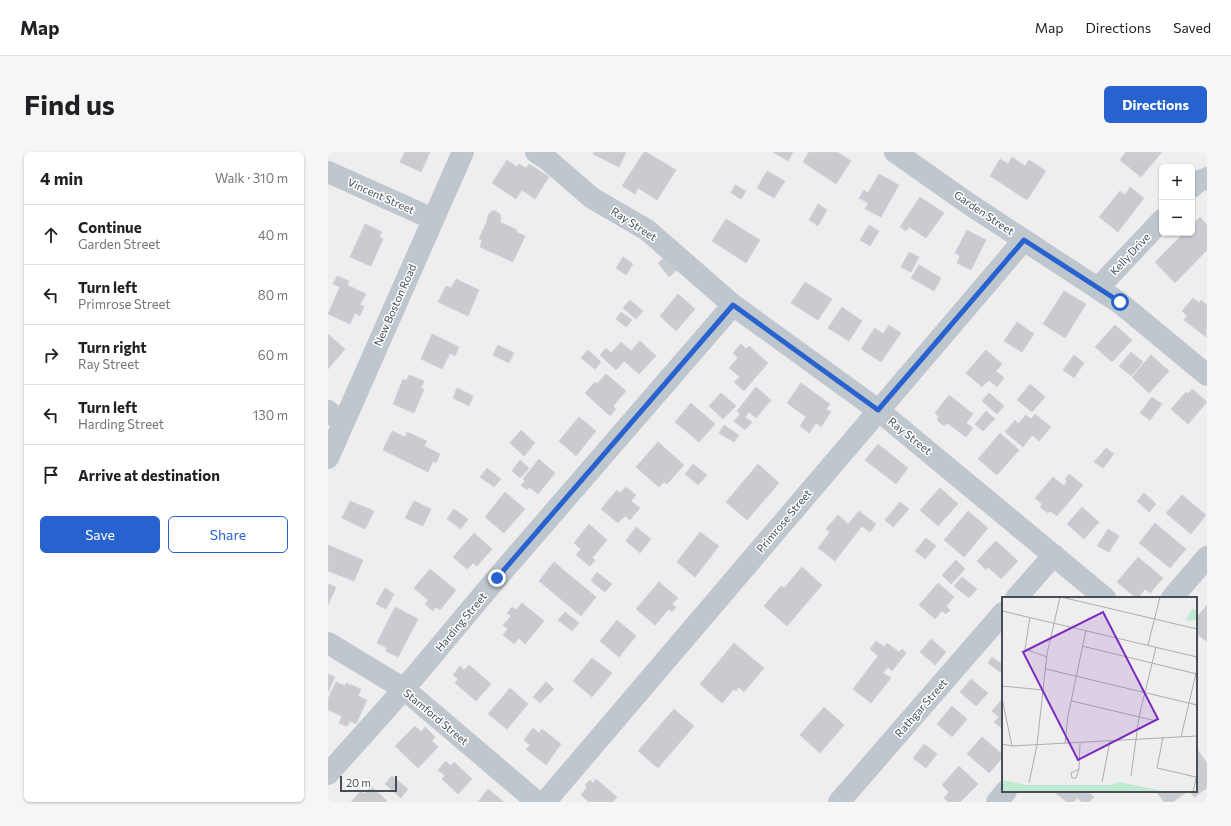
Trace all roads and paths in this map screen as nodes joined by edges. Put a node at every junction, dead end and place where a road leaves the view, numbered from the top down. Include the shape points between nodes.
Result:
1 (463, 152) edge
2 (536, 152) edge
3 (897, 153) edge
4 (328, 172) edge
5 (1207, 178) edge
6 (1195, 184) edge
7 (433, 219) junction
8 (1159, 223) edge
9 (1024, 240) junction
10 (1098, 288) junction
11 (733, 305) junction
12 (1207, 375) edge
13 (878, 410) junction
14 (336, 417) edge
15 (328, 458) edge
16 (1054, 554) junction
17 (1207, 557) edge
18 (1017, 597) edge
19 (1104, 597) edge
20 (1173, 597) edge
21 (1002, 614) edge
22 (328, 643) edge
23 (404, 689) junction
24 (328, 774) edge
25 (1005, 792) edge
26 (537, 802) edge
27 (545, 802) edge
28 (840, 802) edge
29 (997, 802) edge

1 - 7 street, New Boston Road
2 - 11 street, Ray Street via 592,198 647,230
3 - 9 street, Garden Street
4 - 7 street, Vincent Street
5 - 6 street
7 - 14 street, New Boston Road
8 - 10 street, Kelly Drive
9 - 10 street, Garden Street
9 - 13 street, Primrose Street
10 - 12 street, Garden Street via 1120,302
11 - 13 street, Ray Street
11 - 23 street, Harding Street
13 - 16 street, Ray Street
13 - 27 street, Primrose Street
14 - 15 street, New Boston Road
16 - 18 street
16 - 19 street, Ray Street
17 - 20 street
21 - 28 street, Rathgar Street
22 - 23 street, Stamford Street
23 - 24 street, Harding Street
23 - 26 street, Stamford Street
25 - 29 street

